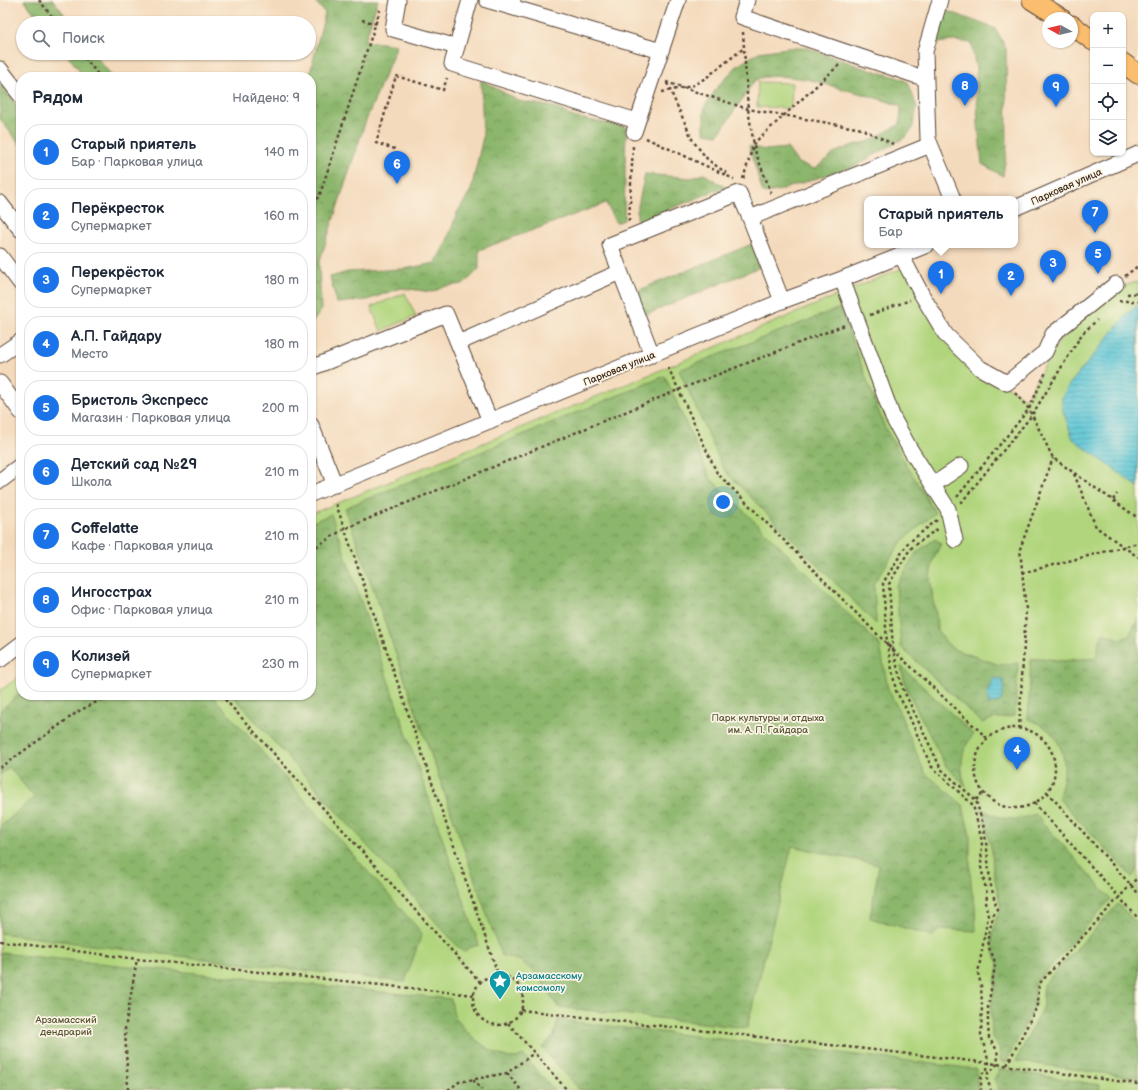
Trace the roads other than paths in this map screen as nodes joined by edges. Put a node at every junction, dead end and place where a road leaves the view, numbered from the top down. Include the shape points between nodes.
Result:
1 (398, 0) edge
2 (470, 0) edge
3 (487, 0) edge
4 (678, 0) edge
5 (747, 0) edge
6 (940, 0) edge
7 (1032, 0) edge
8 (512, 4) edge
9 (1051, 12) edge
10 (1078, 30) edge
11 (1090, 39) edge
12 (457, 47) junction
13 (661, 51) junction
14 (1126, 65) edge
15 (0, 69) edge
16 (1138, 74) edge
17 (926, 79) junction
18 (16, 90) edge
19 (930, 145) junction
20 (1138, 154) edge
21 (952, 196) edge
22 (0, 204) edge
23 (1018, 207) edge
24 (750, 218) junction
25 (16, 222) edge
26 (920, 248) edge
27 (0, 256) edge
28 (901, 256) junction
29 (620, 272) junction
30 (16, 277) edge
31 (842, 279) junction
32 (1119, 289) road end
33 (782, 301) junction
34 (458, 343) junction
35 (16, 344) edge
36 (0, 355) edge
37 (652, 355) junction
38 (316, 366) edge
39 (0, 383) edge
40 (16, 405) edge
41 (490, 421) junction
42 (316, 438) edge
43 (961, 466) dead end
44 (16, 469) edge
45 (0, 481) edge
46 (335, 485) junction
47 (933, 486) junction
48 (316, 492) edge
49 (955, 540) dead end
50 (16, 648) edge
51 (0, 660) edge

1 - 12 street via 393,29
2 - 12 street
3 - 8 street
4 - 13 street
5 - 17 street via 742,17
6 - 17 street via 925,52
7 - 9 main road
8 - 13 street
10 - 11 main road
12 - 13 street via 452,64 635,126
14 - 16 main road
15 - 18 street
17 - 19 street
19 - 21 street
19 - 24 street
20 - 23 street, Парковая улица
22 - 25 street
24 - 29 street via 739,193 610,245
24 - 33 street
26 - 28 street, Парковая улица
27 - 30 street
28 - 31 street, Парковая улица
28 - 32 street via 946,335 980,368 1007,383 1045,352 1053,334
29 - 34 street
29 - 37 street
31 - 33 street, Парковая улица
31 - 47 street via 893,418
33 - 37 street, Парковая улица
34 - 38 street via 446,314
34 - 41 street
35 - 36 street
37 - 41 street, Парковая улица
39 - 40 street
41 - 46 street, Парковая улица
42 - 46 street
43 - 47 street
44 - 45 street
46 - 48 street, Парковая улица
47 - 49 street via 948,513
50 - 51 street

